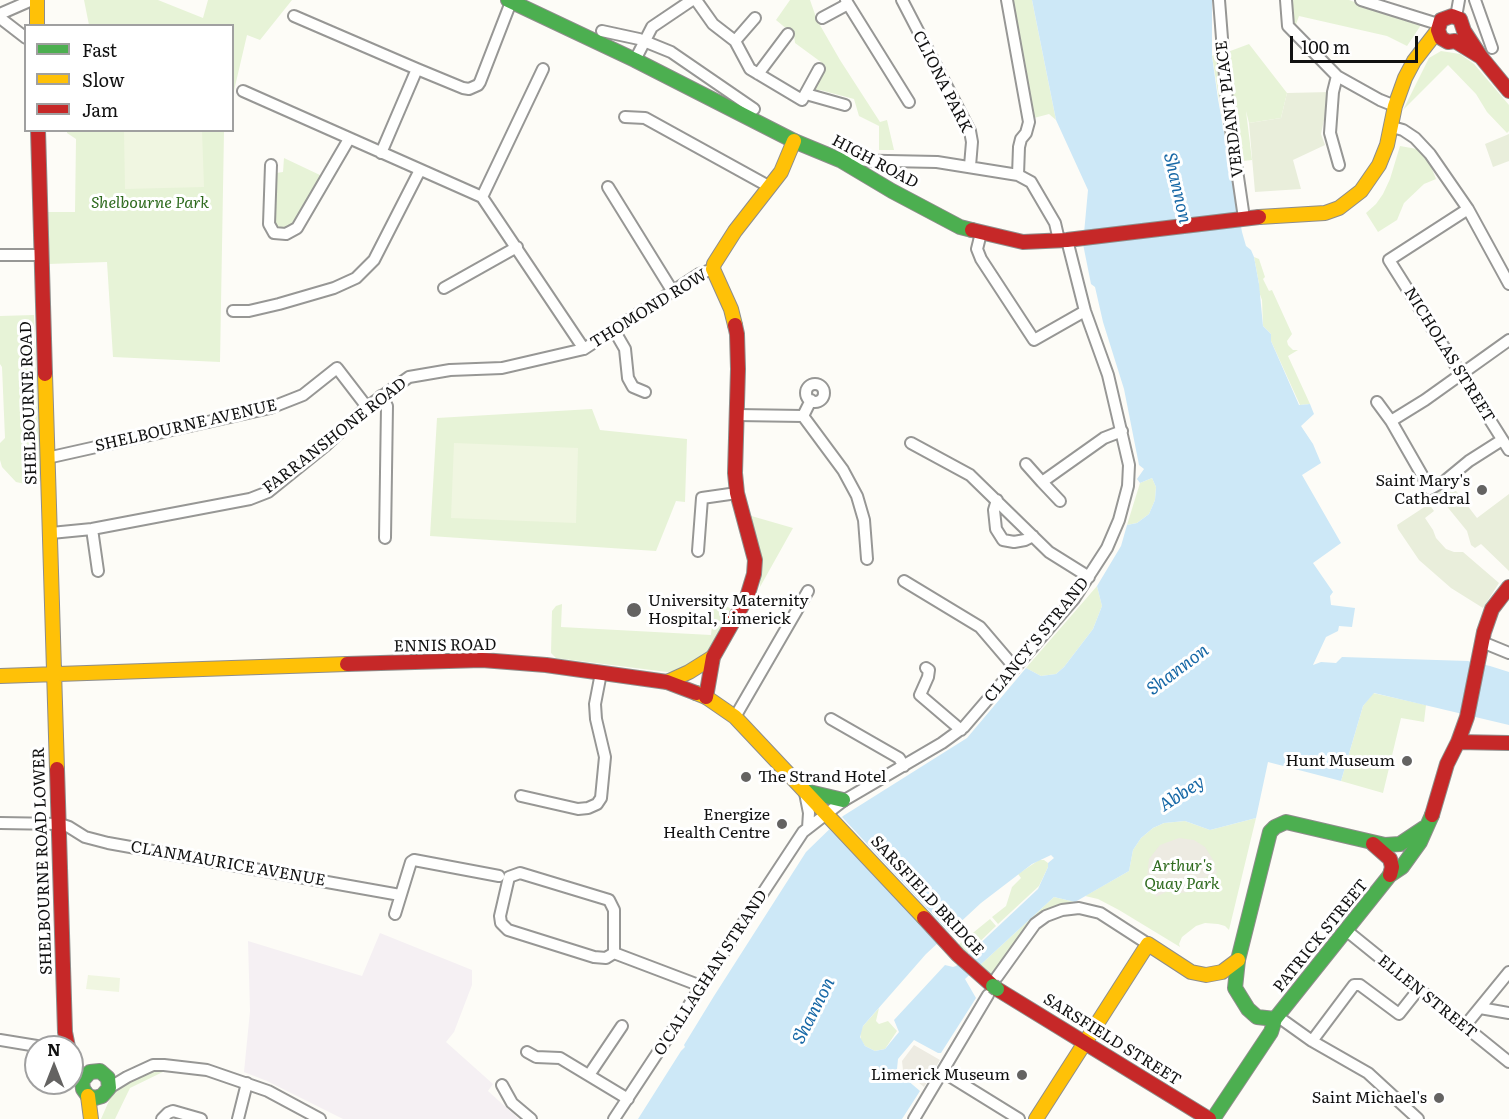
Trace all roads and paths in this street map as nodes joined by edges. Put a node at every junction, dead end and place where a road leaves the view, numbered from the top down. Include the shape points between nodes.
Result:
1 (32, 0) edge
2 (37, 0) edge
3 (694, 0) edge
4 (902, 0) edge
5 (1007, 0) edge
6 (1220, 0) edge
7 (1286, 0) edge
8 (1361, 0) edge
9 (1460, 0) edge
10 (1475, 0) edge
11 (510, 1) edge
12 (847, 2) edge
13 (0, 16) edge
14 (294, 16) dead end
15 (1456, 17) joint
16 (755, 18) dead end
17 (822, 18) dead end
18 (37, 24) edge
19 (602, 31) dead end
20 (1448, 33) junction
21 (788, 34) dead end
22 (24, 36) edge
23 (644, 41) junction
24 (735, 41) junction
25 (1486, 52) junction
26 (635, 60) junction
27 (417, 69) junction
28 (543, 69) dead end
29 (819, 69) dead end
30 (758, 74) junction
31 (1337, 76) junction
32 (1509, 91) edge
33 (243, 92) dead end
34 (806, 94) junction
35 (909, 102) dead end
36 (845, 105) dead end
37 (1395, 106) junction
38 (754, 109) dead end
39 (625, 117) dead end
40 (1392, 127) junction
41 (38, 132) edge
42 (348, 139) junction
43 (794, 141) junction
44 (381, 153) junction
45 (271, 165) dead end
46 (861, 165) junction
47 (970, 165) junction
48 (1339, 165) dead end
49 (420, 170) junction
50 (1018, 175) junction
51 (608, 187) dead end
52 (770, 187) junction
53 (482, 197) junction
54 (1468, 209) junction
55 (1242, 218) junction
56 (981, 233) junction
57 (1067, 240) junction
58 (517, 248) junction
59 (0, 255) edge
60 (41, 255) junction
61 (713, 269) junction
62 (1509, 284) edge
63 (444, 288) dead end
64 (673, 292) junction
65 (233, 311) dead end
66 (1085, 311) junction
67 (614, 330) junction
68 (1509, 340) edge
69 (584, 348) junction
70 (1461, 374) junction
71 (645, 392) dead end
72 (381, 396) junction
73 (811, 400) dead end
74 (1377, 402) dead end
75 (368, 407) junction
76 (738, 416) junction
77 (803, 416) junction
78 (1391, 421) junction
79 (1122, 431) junction
80 (1500, 436) junction
81 (911, 443) dead end
82 (1509, 450) edge
83 (47, 459) junction
84 (1026, 464) dead end
85 (1042, 482) junction
86 (737, 493) junction
87 (997, 500) junction
88 (1060, 501) dead end
89 (92, 529) junction
90 (51, 533) junction
91 (1033, 536) junction
92 (385, 538) dead end
93 (698, 551) dead end
94 (867, 559) dead end
95 (98, 571) dead end
96 (1089, 577) junction
97 (904, 581) dead end
98 (1509, 587) edge
99 (808, 591) dead end
100 (1481, 648) junction
101 (1509, 653) edge
102 (712, 657) junction
103 (926, 668) dead end
104 (1015, 668) junction
105 (601, 673) junction
106 (53, 674) junction
107 (0, 676) edge
108 (667, 682) junction
109 (706, 697) junction
110 (735, 717) junction
111 (831, 719) dead end
112 (960, 730) junction
113 (1458, 742) junction
114 (1509, 743) edge
115 (904, 766) junction
116 (805, 791) junction
117 (521, 795) dead end
118 (843, 800) junction
119 (830, 818) junction
120 (0, 823) edge
121 (60, 825) junction
122 (808, 828) junction
123 (1424, 828) junction
124 (1373, 844) junction
125 (1390, 875) junction
126 (499, 876) dead end
127 (400, 895) junction
128 (395, 914) dead end
129 (1347, 931) junction
130 (1148, 944) junction
131 (615, 953) junction
132 (1238, 960) junction
133 (1509, 972) edge
134 (701, 986) junction
135 (994, 987) junction
136 (1418, 990) junction
137 (1480, 1008) junction
138 (1509, 1013) edge
139 (1276, 1018) junction
140 (622, 1026) dead end
141 (1464, 1027) junction
142 (66, 1035) edge
143 (0, 1040) edge
144 (1312, 1041) junction
145 (1084, 1042) junction
146 (24, 1044) edge
147 (527, 1052) dead end
148 (1509, 1062) edge
149 (84, 1063) edge
150 (943, 1072) junction
151 (589, 1075) junction
152 (84, 1078) edge
153 (103, 1078) junction
154 (247, 1083) junction
155 (502, 1085) dead end
156 (84, 1090) edge
157 (94, 1097) junction
158 (628, 1099) junction
159 (91, 1118) edge
160 (162, 1119) edge
161 (201, 1119) edge
162 (238, 1119) edge
163 (320, 1119) edge
164 (531, 1119) edge
165 (614, 1119) edge
166 (914, 1119) edge
167 (1019, 1119) edge
168 (1036, 1119) edge
169 (1211, 1119) edge
170 (1418, 1119) edge

1 - 13 street
2 - 18 main road
3 - 23 street via 659,21
3 - 24 street via 712,24
4 - 47 street, CLIONA PARK via 970,131
5 - 50 street via 1029,122 1019,147
6 - 55 street, VERDANT PLACE via 1227,102
7 - 31 street via 1288,26
8 - 20 street
9 - 15 street
10 - 25 street
11 - 26 main road, HIGH ROAD
11 - 27 street via 478,85 463,88
12 - 17 street
12 - 35 street
13 - 22 street
14 - 27 street
15 - 20 main road via 1462,22
16 - 24 street
19 - 23 street
20 - 25 main road
20 - 37 main road, HIGH ROAD via 1424,47 1405,78
21 - 30 street
23 - 26 street
23 - 38 street via 671,52
24 - 30 street via 750,69
25 - 32 main road
26 - 43 main road, HIGH ROAD
27 - 44 street
28 - 53 street
29 - 34 street
30 - 34 street via 802,100
31 - 37 street
31 - 48 street via 1330,133
33 - 42 street
34 - 36 street
37 - 40 main road, HIGH ROAD
39 - 52 street via 645,118
40 - 54 street via 1403,130 1423,146
40 - 55 main road, HIGH ROAD via 1370,180 1357,196 1339,208 1325,213
41 - 60 main road, SHELBOURNE ROAD
42 - 44 street
42 - 45 street via 297,228 286,234 274,233 269,224
43 - 46 main road, HIGH ROAD
43 - 52 main road
44 - 49 street
46 - 47 street
46 - 56 main road, HIGH ROAD via 960,227
47 - 50 street
49 - 53 street
49 - 65 street via 374,260 356,278 279,304
50 - 57 street, CLANCY'S STRAND via 1031,182
51 - 64 street
52 - 61 main road via 735,231
53 - 58 street
54 - 62 street
54 - 70 street, NICHOLAS STREET via 1389,260
55 - 57 main road, HIGH ROAD
56 - 57 main road, HIGH ROAD via 1023,242
56 - 66 street via 977,249 981,259 1034,340
57 - 66 street, CLANCY'S STRAND
58 - 63 street
58 - 69 street
59 - 60 street
60 - 83 main road, SHELBOURNE ROAD
61 - 64 street, THOMOND ROW
61 - 76 main road via 731,309 737,334
64 - 67 street, THOMOND ROW
66 - 79 street, CLANCY'S STRAND via 1108,375
67 - 69 street, THOMOND ROW
67 - 71 street via 625,349 628,378 633,387
68 - 70 street
69 - 72 street, FARRANSHONE ROAD via 502,368 450,370 409,377
70 - 78 street
70 - 80 street, NICHOLAS STREET
72 - 75 street, FARRANSHONE ROAD
72 - 92 street via 387,406
73 - 77 street
74 - 78 street
75 - 83 street, SHELBOURNE AVENUE via 337,368 303,395 270,408
75 - 89 street, FARRANSHONE ROAD via 268,492 250,499
76 - 77 street
76 - 86 main road
77 - 94 street via 857,496 864,520
78 - 80 street via 1430,489
79 - 85 street via 1104,438
79 - 96 street, CLANCY'S STRAND via 1128,486 1119,520
80 - 82 street, NICHOLAS STREET
81 - 87 street via 970,475
83 - 90 main road, SHELBOURNE ROAD
84 - 85 street
85 - 88 street
86 - 93 street via 702,498
86 - 102 main road via 752,545 754,574 747,597
87 - 91 street
87 - 91 street via 996,529 1003,540 1014,542
89 - 90 street, FARRANSHONE ROAD
89 - 95 street
90 - 106 main road, SHELBOURNE ROAD
91 - 96 street via 1049,552
96 - 104 street, CLANCY'S STRAND
97 - 104 street via 980,627
98 - 100 main road, PATRICK STREET via 1492,609
99 - 110 street
100 - 101 street
100 - 113 main road, PATRICK STREET
102 - 108 main road
102 - 109 main road
103 - 112 street via 928,677 918,693
104 - 112 street, CLANCY'S STRAND
105 - 106 main road, ENNIS ROAD via 482,660
105 - 108 main road, ENNIS ROAD
105 - 117 street via 595,704 605,757 601,798 597,804 578,809
106 - 107 main road, ENNIS ROAD
106 - 121 main road, SHELBOURNE ROAD LOWER
108 - 109 main road, ENNIS ROAD
109 - 110 main road, ENNIS ROAD
110 - 116 main road, ENNIS ROAD
111 - 115 street via 899,758
112 - 115 street, CLANCY'S STRAND
113 - 114 main road
113 - 123 main road, PATRICK STREET
115 - 118 street, CLANCY'S STRAND
116 - 118 main road
116 - 119 main road, ENNIS ROAD
116 - 122 street
118 - 119 street, CLANCY'S STRAND
119 - 122 street, O'CALLAGHAN STRAND
119 - 135 main road, SARSFIELD BRIDGE via 958,955
120 - 121 street
121 - 127 street, CLANMAURICE AVENUE via 108,843
121 - 142 main road, SHELBOURNE ROAD LOWER
122 - 134 street, O'CALLAGHAN STRAND
123 - 124 main road via 1400,844
123 - 125 main road, PATRICK STREET via 1420,842 1402,867
124 - 125 main road, PATRICK STREET via 1390,859
124 - 132 main road via 1286,822 1275,827 1267,839
125 - 129 main road, PATRICK STREET
126 - 127 street via 414,860
127 - 128 street
129 - 136 street, ELLEN STREET
129 - 139 main road, PATRICK STREET
130 - 132 main road via 1191,972 1206,975 1222,972
130 - 135 street via 1110,919 1070,908 1046,916 1026,935
130 - 145 main road
131 - 131 street via 606,958 594,957 508,930 500,916 509,877 520,873 609,900 614,910
131 - 134 street
132 - 139 main road via 1235,988 1240,998 1257,1017
133 - 137 street
134 - 158 street, O'CALLAGHAN STRAND
135 - 145 main road, SARSFIELD STREET
135 - 150 street
136 - 141 street, ELLEN STREET
136 - 144 street via 1398,1014 1360,985 1354,986
137 - 138 street
137 - 141 street
139 - 144 street
139 - 169 main road, PATRICK STREET
140 - 151 street
141 - 148 street, ELLEN STREET
143 - 146 street
144 - 170 street via 1368,1073
145 - 168 main road
145 - 169 main road, SARSFIELD STREET
147 - 151 street via 541,1058 556,1056
149 - 153 main road
150 - 166 street
150 - 167 street
151 - 158 street
152 - 153 main road via 86,1074
153 - 154 street via 164,1065 207,1070
153 - 157 main road via 105,1094
154 - 162 street
154 - 163 street
155 - 164 street via 512,1103
156 - 157 main road
157 - 159 main road
158 - 165 street, O'CALLAGHAN STRAND
160 - 161 street via 173,1111

